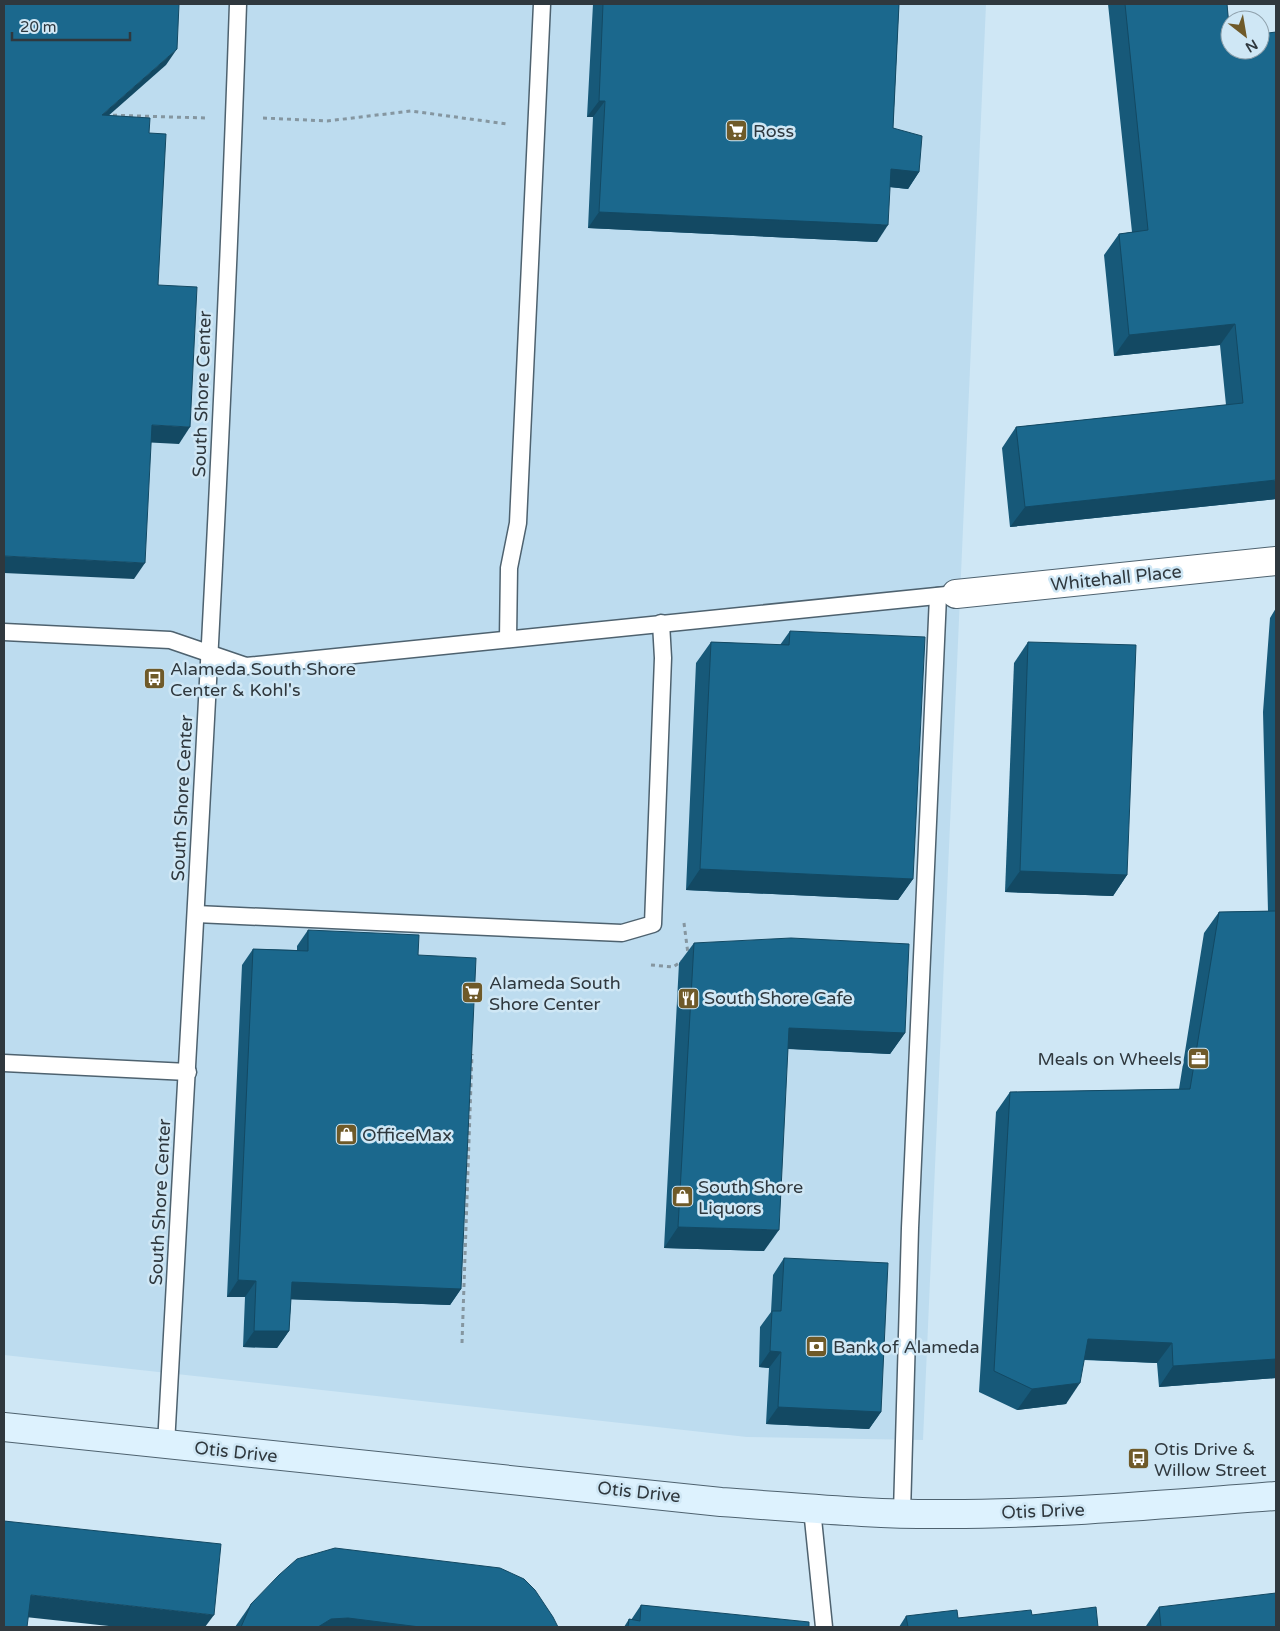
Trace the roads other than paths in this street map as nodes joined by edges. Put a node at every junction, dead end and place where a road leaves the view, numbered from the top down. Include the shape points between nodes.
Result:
1 (238, 4) edge
2 (542, 4) edge
3 (1276, 561) edge
4 (947, 595) junction
5 (661, 623) junction
6 (4, 632) edge
7 (508, 639) junction
8 (209, 653) junction
9 (196, 914) junction
10 (4, 1063) edge
11 (188, 1072) junction
12 (4, 1428) edge
13 (166, 1445) junction
14 (1276, 1496) edge
15 (812, 1509) junction
16 (902, 1513) junction
17 (824, 1627) edge

1 - 8 lane, South Shore Center
2 - 7 lane via 518,523 509,568
3 - 4 street, Whitehall Place
4 - 5 lane
4 - 16 lane via 923,923
5 - 7 lane
5 - 9 lane via 663,658 653,924 622,933
6 - 8 lane via 170,640
7 - 8 lane via 246,666
8 - 9 lane, South Shore Center
9 - 11 lane, South Shore Center
10 - 11 lane
11 - 13 lane, South Shore Center
12 - 13 main road, Otis Drive
13 - 15 main road, Otis Drive
14 - 16 main road, Otis Drive via 1075,1511
15 - 16 main road, Otis Drive
15 - 17 lane

